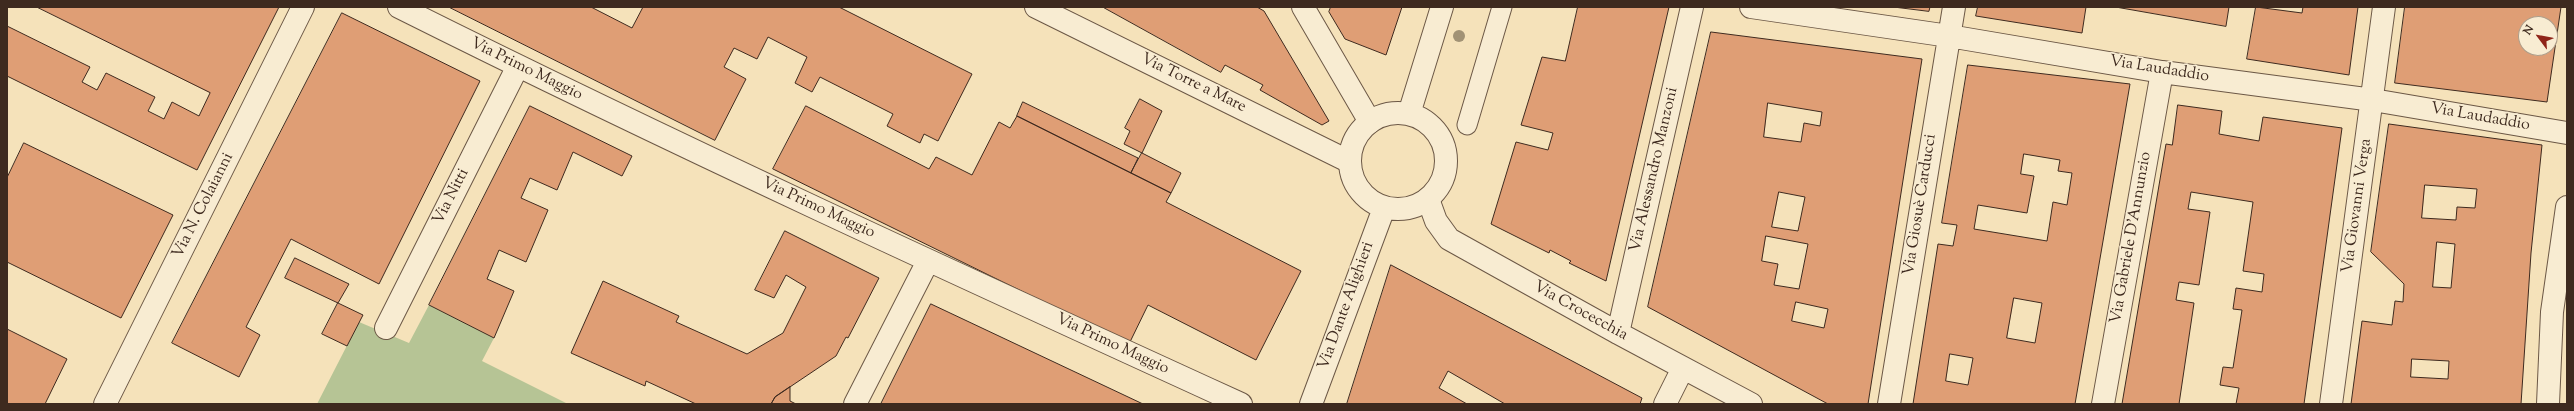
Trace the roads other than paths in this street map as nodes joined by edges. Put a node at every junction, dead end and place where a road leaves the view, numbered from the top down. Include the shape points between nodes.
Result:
1 (303, 7) edge
2 (399, 7) edge
3 (1036, 7) edge
4 (1303, 7) edge
5 (1442, 7) edge
6 (1502, 7) edge
7 (1692, 7) edge
8 (1751, 7) edge
9 (1954, 7) edge
10 (2384, 7) edge
11 (1949, 36) junction
12 (518, 66) junction
13 (2162, 72) junction
14 (2373, 100) junction
15 (1409, 114) junction
16 (1370, 122) junction
17 (1467, 125) dead end
18 (2567, 133) edge
19 (1350, 162) junction
20 (1428, 199) junction
21 (2567, 207) edge
22 (1384, 208) junction
23 (928, 261) junction
24 (386, 328) dead end
25 (1618, 333) junction
26 (1683, 368) junction
27 (105, 404) edge
28 (855, 404) edge
29 (1241, 404) edge
30 (1311, 404) edge
31 (1665, 404) edge
32 (1751, 404) edge
33 (1889, 404) edge
34 (2103, 404) edge
35 (2330, 404) edge
36 (2548, 404) edge

1 - 27 street, Via N. Colaianni
2 - 12 street, Via Primo Maggio
3 - 19 street, Via Torre a Mare
4 - 16 street
5 - 15 street
6 - 17 lane
7 - 25 street, Via Alessandro Manzoni
8 - 11 street, Via Laudaddio
9 - 11 street, Via Giosuè Carducci
10 - 14 street, Via Giovanni Verga
11 - 13 street, Via Laudaddio
11 - 33 street, Via Giosuè Carducci
12 - 23 street, Via Primo Maggio
12 - 24 street, Via Nitti
13 - 14 street, Via Laudaddio
13 - 34 street, Via Gabriele D'Annunzio
14 - 18 street, Via Laudaddio
14 - 35 street, Via Giovanni Verga
15 - 16 street via 1384,115
15 - 20 street via 1431,125 1442,139 1447,154 1446,171 1439,187
16 - 19 street via 1359,133 1352,147
19 - 22 street via 1352,177 1360,190 1370,201
20 - 22 street via 1413,208
20 - 25 street, Via Crocecchia via 1436,221 1449,239
21 - 36 street via 2552,312
22 - 30 street, Via Dante Alighieri
23 - 28 street
23 - 29 street, Via Primo Maggio
25 - 26 street, Via Crocecchia
26 - 31 street
26 - 32 street, Via Crocecchia

